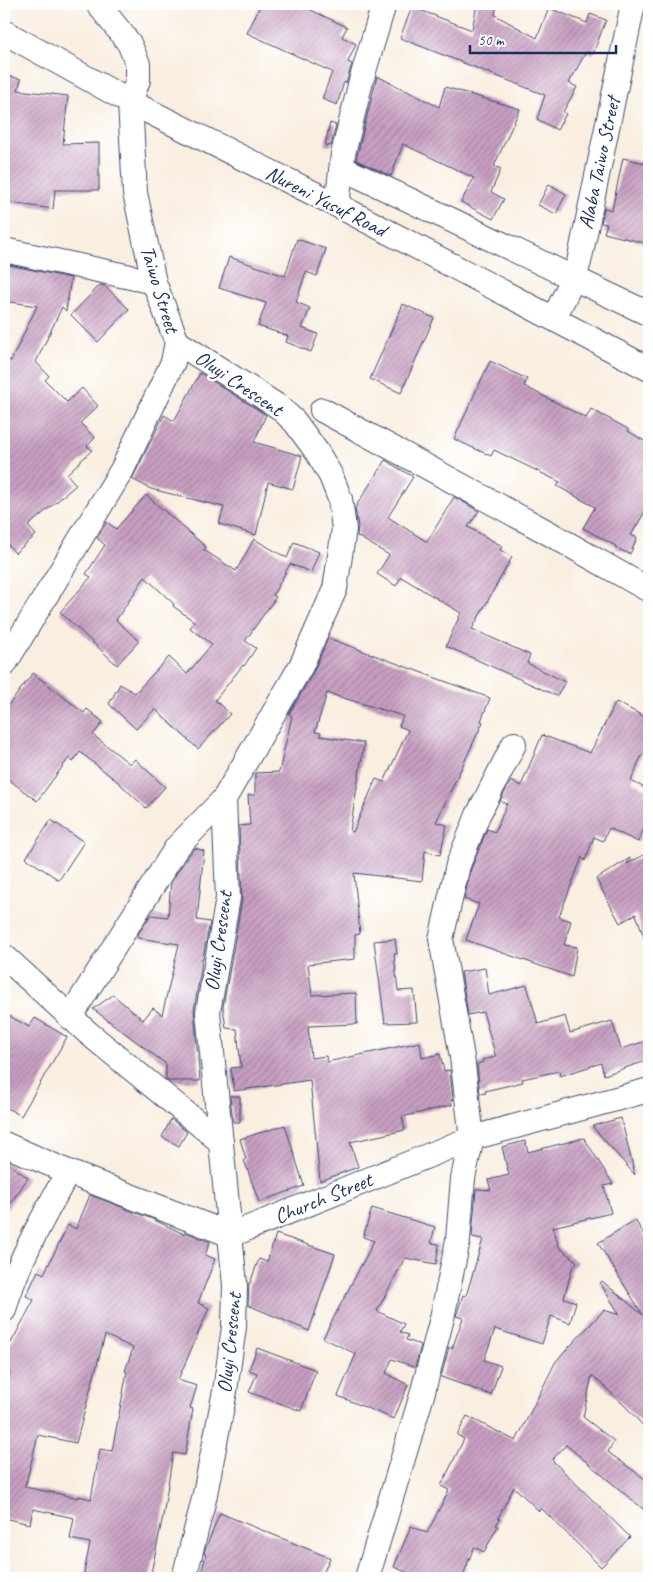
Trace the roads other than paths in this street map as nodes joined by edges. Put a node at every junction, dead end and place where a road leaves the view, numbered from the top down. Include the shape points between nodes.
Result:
1 (98, 4) edge
2 (384, 4) edge
3 (633, 4) edge
4 (4, 32) edge
5 (130, 102) junction
6 (342, 168) junction
7 (337, 205) junction
8 (4, 250) edge
9 (574, 277) junction
10 (154, 282) junction
11 (649, 314) edge
12 (554, 318) junction
13 (177, 342) junction
14 (649, 369) edge
15 (322, 410) dead end
16 (649, 590) edge
17 (4, 666) edge
18 (514, 744) dead end
19 (224, 799) junction
20 (4, 956) edge
21 (70, 1017) junction
22 (649, 1090) edge
23 (472, 1138) junction
24 (221, 1142) junction
25 (4, 1144) edge
26 (68, 1172) junction
27 (231, 1235) junction
28 (4, 1310) edge
29 (184, 1578) edge
30 (367, 1578) edge

1 - 5 street, Taiwo Street via 129,43 138,64 138,80
2 - 6 street via 361,81
3 - 9 street, Alaba Taiwo Street
4 - 5 street, Nureni Yusuf Road
5 - 7 street, Nureni Yusuf Road
5 - 10 street, Taiwo Street via 135,193
6 - 7 street
6 - 9 street
7 - 12 street, Nureni Yusuf Road
8 - 10 street
9 - 11 street
9 - 12 street, Alaba Taiwo Street
10 - 13 street, Taiwo Street
12 - 14 street, Nureni Yusuf Road
13 - 17 street, Taiwo Street via 173,362 122,470
13 - 19 street, Oluyi Crescent via 279,407 295,422 331,476 340,499 344,529 340,569 332,598 301,666
15 - 16 street
18 - 23 street via 478,815 458,865 441,938 462,1057
19 - 21 street via 177,848
19 - 24 street, Oluyi Crescent via 228,898 208,1012
20 - 21 street
21 - 24 street
22 - 23 street, Church Street
23 - 27 street, Church Street
23 - 30 street via 463,1178 458,1240 442,1318
24 - 27 street, Oluyi Crescent
25 - 26 street
26 - 27 street
26 - 28 street via 42,1220 8,1294
27 - 29 street, Oluyi Crescent via 235,1285 233,1336 204,1500

